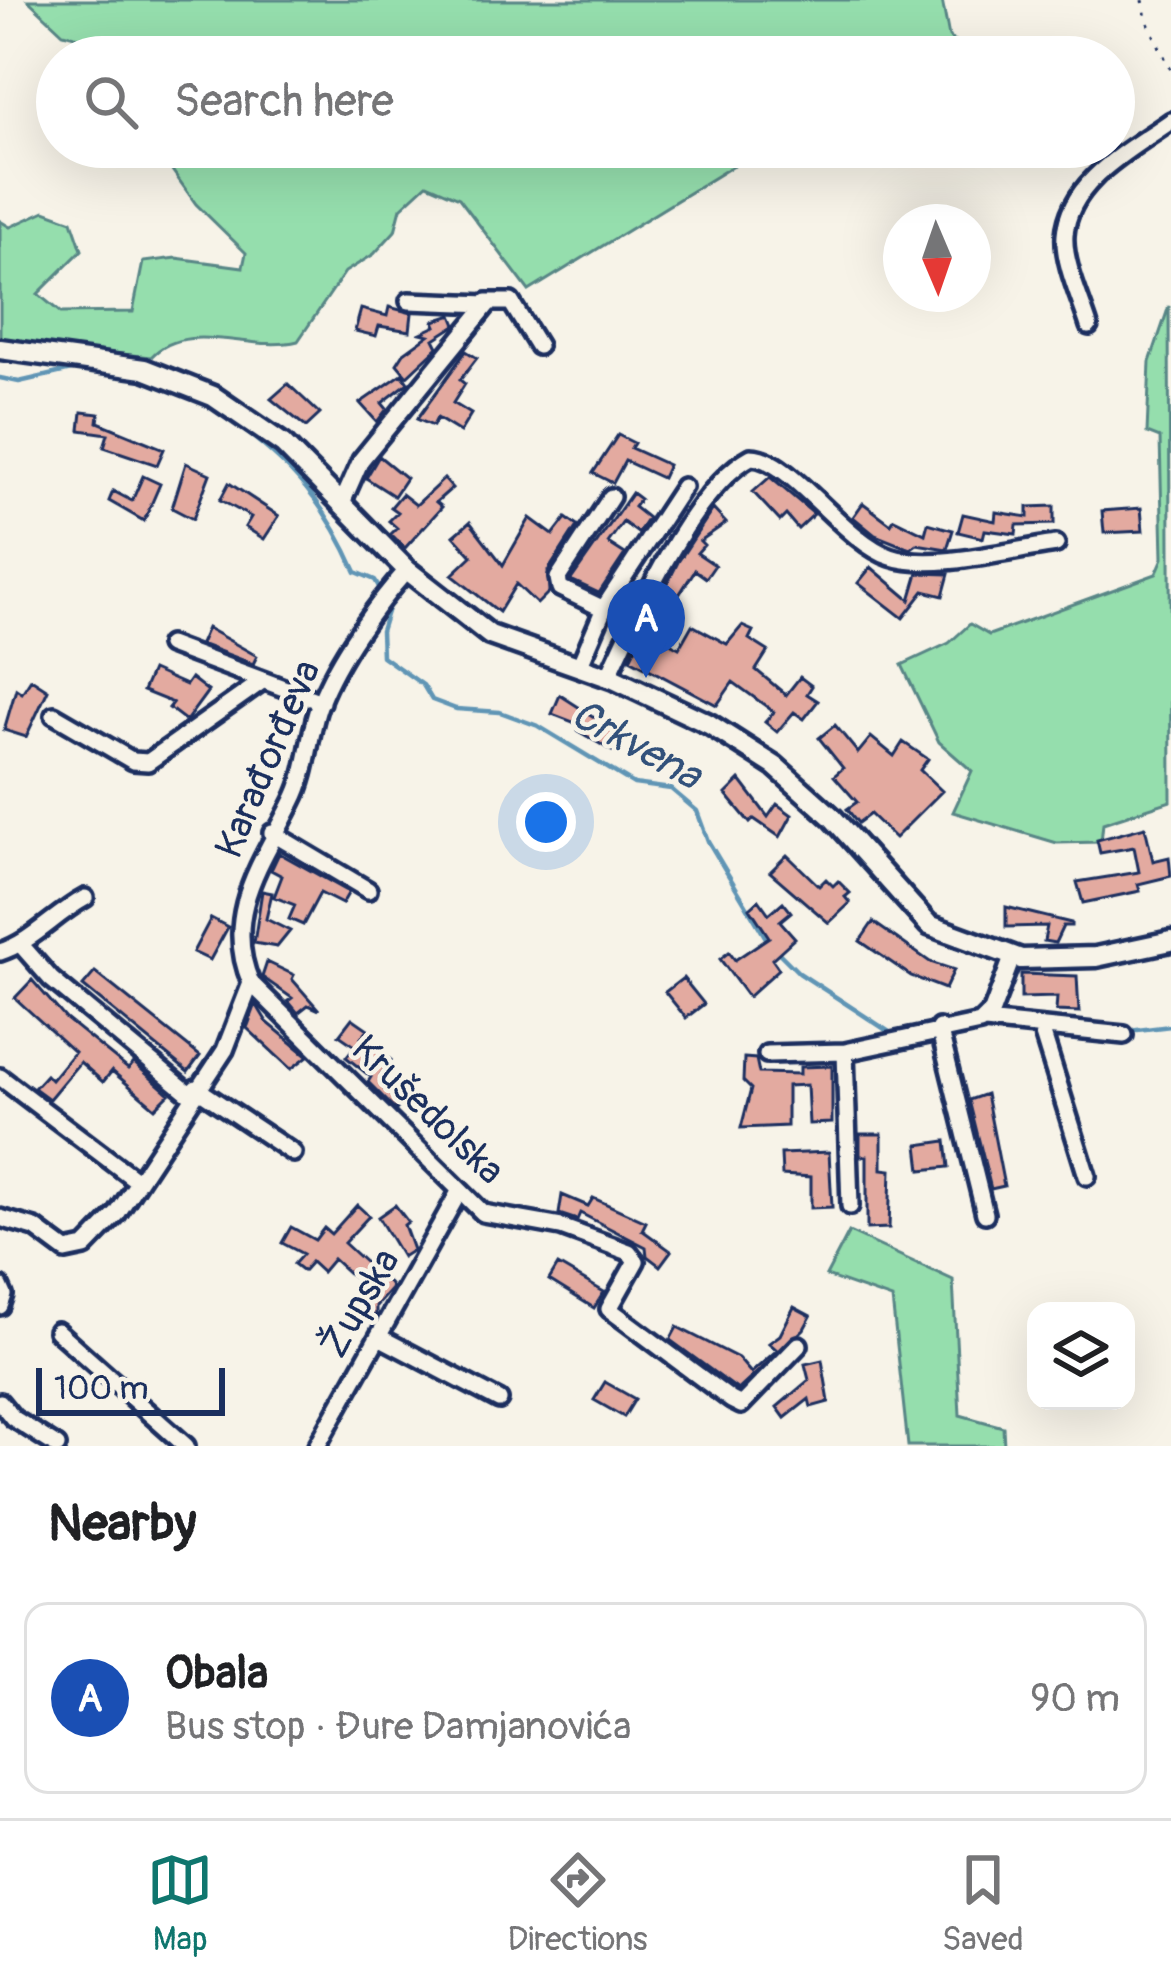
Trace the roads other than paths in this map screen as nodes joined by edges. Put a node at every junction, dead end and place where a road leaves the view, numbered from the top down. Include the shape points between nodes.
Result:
1 (1171, 121) edge
2 (1135, 147) edge
3 (1105, 168) edge
4 (409, 302) dead end
5 (487, 302) junction
6 (1089, 326) dead end
7 (538, 346) dead end
8 (0, 350) edge
9 (682, 487) dead end
10 (611, 497) dead end
11 (342, 503) junction
12 (1056, 544) dead end
13 (406, 570) junction
14 (604, 609) junction
15 (169, 645) dead end
16 (579, 667) junction
17 (608, 677) junction
18 (261, 682) junction
19 (321, 702) junction
20 (54, 715) dead end
21 (272, 833) junction
22 (368, 890) dead end
23 (85, 898) dead end
24 (1171, 941) edge
25 (22, 946) junction
26 (0, 952) edge
27 (1012, 958) junction
28 (251, 982) junction
29 (989, 1016) junction
30 (939, 1028) junction
31 (1042, 1031) junction
32 (1124, 1035) dead end
33 (845, 1052) junction
34 (766, 1054) dead end
35 (0, 1077) edge
36 (194, 1092) junction
37 (293, 1153) dead end
38 (1087, 1176) dead end
39 (136, 1180) junction
40 (459, 1192) junction
41 (850, 1206) dead end
42 (985, 1214) dead end
43 (0, 1218) edge
44 (0, 1286) edge
45 (0, 1306) edge
46 (57, 1331) dead end
47 (379, 1337) junction
48 (799, 1346) dead end
49 (499, 1400) dead end
50 (0, 1402) edge
51 (57, 1446) edge
52 (186, 1446) edge
53 (317, 1446) edge

1 - 2 street
3 - 6 street via 1075,206 1064,238
4 - 5 street
5 - 7 street via 511,302
5 - 11 street via 361,460
8 - 11 main road via 145,369 213,395 283,444
9 - 14 street
10 - 14 street via 558,578 566,592
11 - 13 main road
12 - 17 street via 893,558 837,524 772,462 751,457 665,556
13 - 16 main road via 490,634
13 - 19 street, Karađorđeva
14 - 16 street
15 - 18 street
16 - 17 main road
17 - 27 main road via 709,724 775,766 929,925
18 - 19 street
18 - 20 street via 148,762
19 - 21 street, Karađorđeva via 294,800
21 - 22 street
21 - 28 street, Karađorđeva via 247,892 240,958
23 - 25 street
24 - 27 main road via 1096,957
25 - 26 street
25 - 36 street via 51,979
27 - 29 street
28 - 36 street, Karađorđeva via 225,1050
28 - 40 street, Krušedolska
29 - 30 street
29 - 31 street
30 - 33 street
30 - 42 street
31 - 32 street
31 - 38 street
33 - 34 street
33 - 41 street
35 - 39 street
36 - 37 street
36 - 39 street, Karađorđeva
39 - 43 street, Karađorđeva via 117,1214 77,1252
40 - 47 street, Župska
40 - 48 street, Krušedolska via 483,1214 629,1252 636,1261 609,1309 741,1405
44 - 45 street
46 - 52 street
47 - 49 street
47 - 53 street, Župska
50 - 51 street

